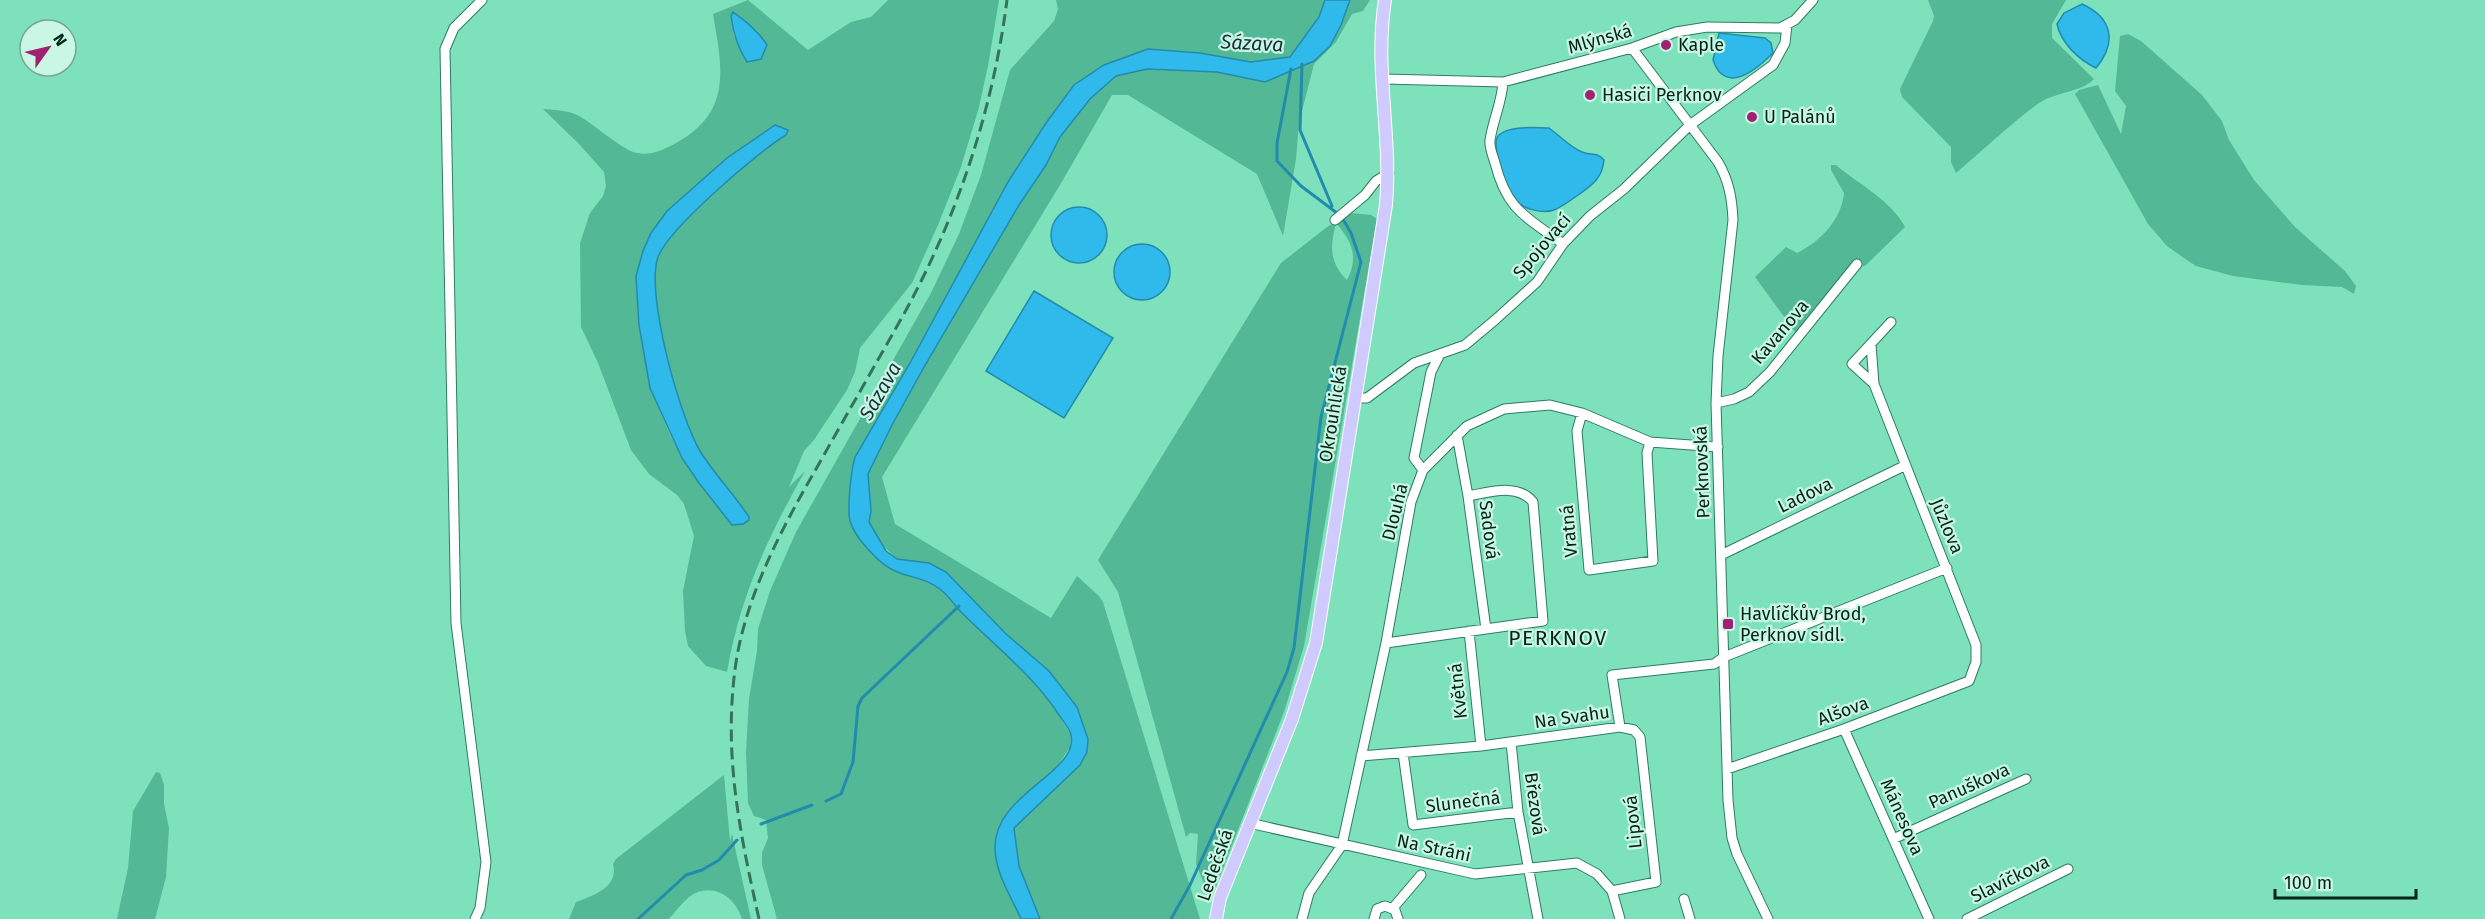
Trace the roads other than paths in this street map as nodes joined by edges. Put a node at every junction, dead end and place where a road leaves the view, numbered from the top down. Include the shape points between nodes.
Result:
1 (482, 0) edge
2 (1385, 0) edge
3 (1813, 0) edge
4 (1787, 25) junction
5 (1632, 48) junction
6 (1384, 79) junction
7 (1503, 82) junction
8 (1690, 125) junction
9 (1389, 173) junction
10 (1335, 220) dead end
11 (1563, 244) junction
12 (1857, 264) dead end
13 (1891, 322) dead end
14 (1871, 344) junction
15 (1440, 354) junction
16 (1874, 384) junction
17 (1354, 398) junction
18 (1716, 403) junction
19 (1582, 413) junction
20 (1457, 435) junction
21 (1650, 442) junction
22 (1718, 447) junction
23 (1904, 466) junction
24 (1423, 470) junction
25 (1468, 496) junction
26 (1721, 555) junction
27 (1947, 568) junction
28 (1486, 629) junction
29 (1469, 631) junction
30 (1386, 643) junction
31 (1724, 657) junction
32 (1969, 681) joint
33 (1620, 728) junction
34 (1844, 729) junction
35 (1511, 742) junction
36 (1481, 746) junction
37 (1403, 753) junction
38 (1361, 756) junction
39 (1727, 769) junction
40 (2026, 779) dead end
41 (1518, 812) junction
42 (1249, 823) junction
43 (1893, 839) junction
44 (1342, 845) junction
45 (2068, 869) dead end
46 (1528, 870) junction
47 (1421, 875) dead end
48 (1612, 891) junction
49 (1684, 899) dead end
50 (1393, 908) junction
51 (476, 919) edge
52 (1216, 919) edge
53 (1302, 919) edge
54 (1374, 919) edge
55 (1398, 919) edge
56 (1538, 919) edge
57 (1620, 919) edge
58 (1690, 919) edge
59 (1768, 919) edge
60 (1929, 919) edge
61 (1967, 919) edge

1 - 51 street via 454,28 445,49 456,623 486,862
2 - 6 main road, Okrouhlická via 1380,31
3 - 4 street
4 - 5 street, Mlýnská via 1770,30 1707,27 1676,32
4 - 8 street, Spojovací via 1785,43 1773,65
5 - 7 street, Mlýnská
5 - 8 street, Perknovská
6 - 7 street, Mlýnská
6 - 9 main road, Okrouhlická
7 - 11 street via 1490,143 1498,178 1521,214
8 - 11 street, Spojovací
8 - 18 street, Perknovská via 1723,171 1732,203
9 - 10 street
9 - 17 main road, Okrouhlická
11 - 15 street, Spojovací via 1537,282 1495,320 1466,345
12 - 18 street, Kavanova via 1749,392
13 - 14 street, Jůzlova
14 - 16 street, Jůzlova
14 - 16 street, Jůzlova via 1852,364
15 - 17 street, Spojovací via 1414,363 1367,398
15 - 24 street via 1431,372 1414,458
16 - 23 street, Jůzlova
17 - 42 main road, Okrouhlická via 1316,643 1292,719
18 - 22 street, Perknovská
19 - 20 street, Dlouhá via 1550,405 1504,409 1478,419
19 - 21 street, Dlouhá
19 - 21 street, Vratná via 1577,431 1589,570 1653,561 1647,453
20 - 24 street, Dlouhá
20 - 25 street, Sadová
21 - 22 street, Dlouhá
22 - 26 street, Perknovská
23 - 26 street, Ladova
23 - 27 street, Jůzlova
24 - 30 street, Dlouhá via 1411,502
25 - 28 street, Sadová
25 - 28 street via 1514,490 1527,494 1535,507 1543,621
26 - 31 street, Perknovská
27 - 31 street
27 - 32 street, Jůzlova via 1976,645 1976,662
28 - 29 street
29 - 30 street
29 - 36 street, Květná
30 - 38 street, Dlouhá
31 - 33 street, Na Svahu via 1714,664 1612,675
31 - 39 street, Perknovská
32 - 34 street, Alšova
33 - 35 street, Na Svahu
33 - 48 street, Lipová via 1634,730 1640,737 1656,882
34 - 39 street, Alšova
34 - 43 street, Mánesova
35 - 36 street, Na Svahu
35 - 41 street, Březová
36 - 37 street, Na Svahu
37 - 38 street, Na Svahu
37 - 41 street, Slunečná via 1413,825
38 - 44 street, Dlouhá
39 - 59 street, Perknovská via 1732,838
40 - 43 street, Panuškova
41 - 46 street, Březová
42 - 44 street, Na Stráni
42 - 52 main road, Ledečská via 1220,898
43 - 60 street, Mánesova
44 - 46 street, Na Stráni via 1475,874
44 - 53 street via 1309,893
45 - 61 street, Slavíčkova
46 - 48 street, Na Stráni via 1577,863 1598,874
46 - 56 street, Březová
47 - 50 street
48 - 57 street, Na Stráni
49 - 58 street
50 - 54 street via 1380,907
50 - 55 street

